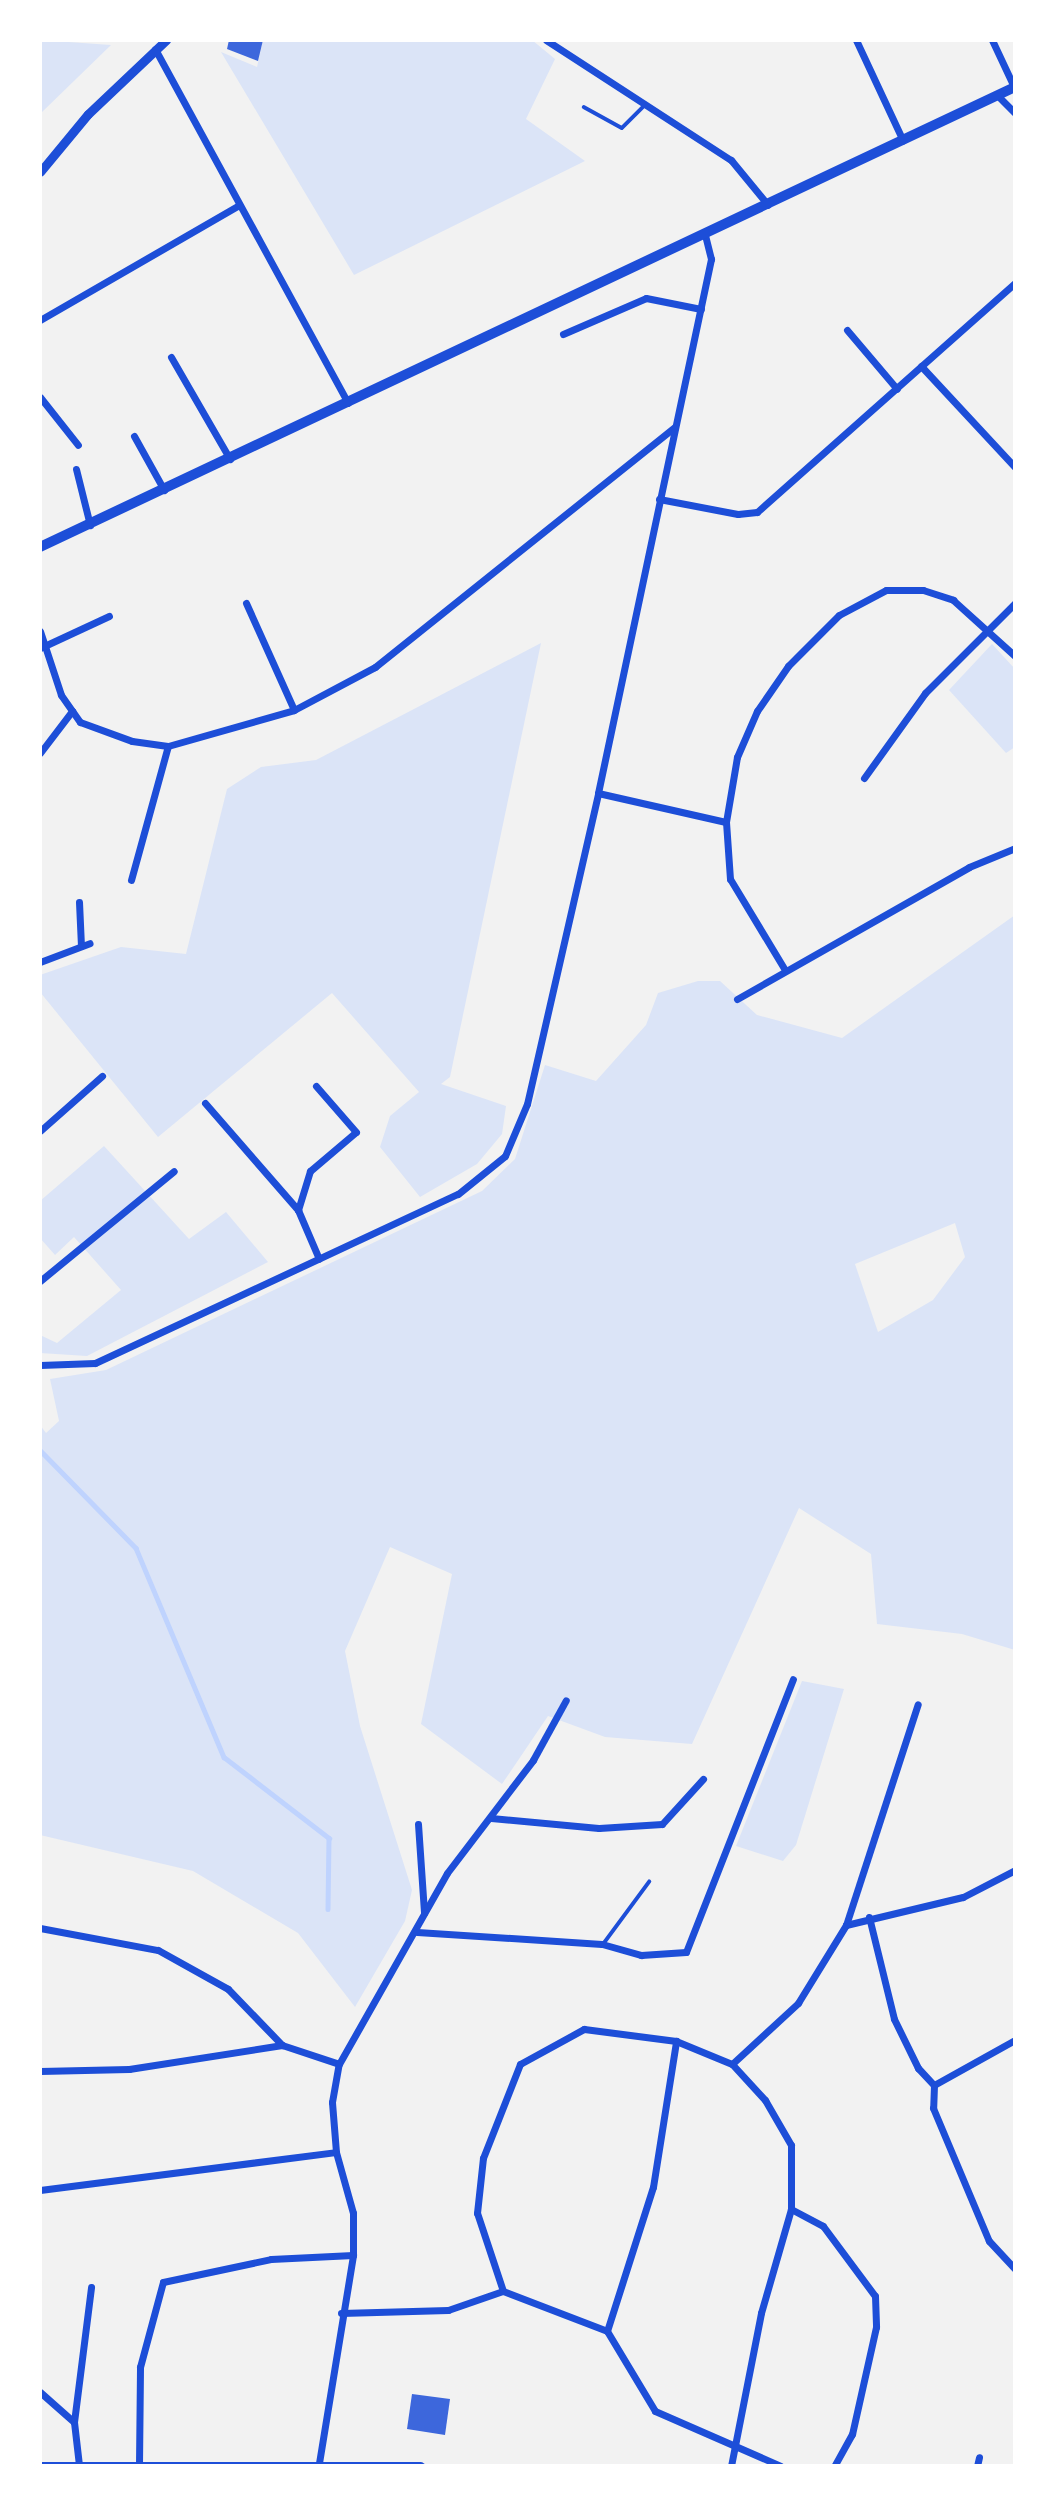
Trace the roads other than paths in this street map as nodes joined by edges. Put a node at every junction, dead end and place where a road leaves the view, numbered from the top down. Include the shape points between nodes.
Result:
1 (166, 40) edge
2 (546, 40) edge
3 (856, 40) edge
4 (992, 40) edge
5 (155, 49) junction
6 (1014, 87) edge
7 (997, 95) junction
8 (584, 107) dead end
9 (643, 107) junction
10 (1015, 113) edge
11 (904, 141) junction
12 (40, 172) edge
13 (239, 205) junction
14 (769, 206) junction
15 (705, 236) junction
16 (1015, 283) edge
17 (701, 309) junction
18 (40, 320) edge
19 (848, 330) dead end
20 (563, 334) dead end
21 (171, 357) dead end
22 (921, 366) junction
23 (897, 389) junction
24 (40, 397) edge
25 (348, 403) junction
26 (675, 426) junction
27 (134, 436) dead end
28 (78, 445) dead end
29 (230, 459) junction
30 (1015, 467) edge
31 (76, 469) dead end
32 (164, 490) junction
33 (659, 499) junction
34 (90, 525) junction
35 (40, 547) edge
36 (246, 603) dead end
37 (1015, 603) edge
38 (109, 616) dead end
39 (990, 628) junction
40 (40, 631) edge
41 (43, 646) edge
42 (1015, 656) edge
43 (294, 710) junction
44 (72, 711) junction
45 (168, 746) junction
46 (40, 753) edge
47 (864, 778) dead end
48 (598, 793) junction
49 (726, 822) junction
50 (1015, 848) edge
51 (131, 880) dead end
52 (79, 902) dead end
53 (90, 943) dead end
54 (81, 946) junction
55 (40, 962) edge
56 (785, 970) junction
57 (737, 999) dead end
58 (102, 1076) dead end
59 (316, 1086) dead end
60 (205, 1103) dead end
61 (40, 1131) edge
62 (174, 1171) dead end
63 (298, 1210) junction
64 (319, 1259) junction
65 (40, 1281) edge
66 (40, 1365) edge
67 (793, 1679) dead end
68 (566, 1700) dead end
69 (918, 1704) dead end
70 (704, 1780) dead end
71 (491, 1818) junction
72 (418, 1824) dead end
73 (1015, 1870) edge
74 (649, 1882) dead end
75 (424, 1914) junction
76 (869, 1917) junction
77 (846, 1925) junction
78 (40, 1928) edge
79 (417, 1932) junction
80 (603, 1944) junction
81 (1015, 2040) edge
82 (676, 2041) junction
83 (282, 2045) junction
84 (338, 2064) junction
85 (732, 2064) junction
86 (40, 2071) edge
87 (934, 2085) junction
88 (336, 2152) junction
89 (40, 2190) edge
90 (791, 2208) junction
91 (353, 2255) junction
92 (1015, 2269) edge
93 (91, 2287) dead end
94 (503, 2291) junction
95 (341, 2313) junction
96 (607, 2331) junction
97 (40, 2392) edge
98 (74, 2422) junction
99 (736, 2445) junction
100 (319, 2463) junction
101 (139, 2464) edge
102 (269, 2464) edge
103 (79, 2465) edge
104 (164, 2465) edge
105 (401, 2465) edge
106 (40, 2466) edge
107 (47, 2466) edge
108 (420, 2466) edge
109 (731, 2466) edge
110 (781, 2466) edge
111 (834, 2466) edge

1 - 5 street
2 - 9 street
3 - 11 street
4 - 6 street
5 - 12 street
5 - 13 street
6 - 7 main road
7 - 10 street
7 - 11 main road
8 - 9 lane via 622,128
9 - 14 street via 731,160
11 - 14 main road
13 - 18 street
13 - 25 street
14 - 15 main road
15 - 17 street via 711,259
15 - 25 main road
16 - 22 street
17 - 20 street via 646,298
17 - 26 street
19 - 23 street
21 - 29 street
22 - 23 street
22 - 30 street
23 - 33 street via 757,512 738,514
24 - 28 street
25 - 29 main road
26 - 33 street
26 - 43 street via 375,667
27 - 32 street
29 - 32 main road
31 - 34 street
32 - 34 main road
33 - 48 street
34 - 35 main road
36 - 43 street
37 - 39 street
38 - 41 street
39 - 42 street
39 - 47 street via 925,693
39 - 49 street via 953,600 923,590 873,593 839,615 788,666 757,711 737,757
40 - 41 street
41 - 44 street
43 - 45 street
44 - 45 street via 96,730
44 - 46 street
45 - 51 street
48 - 49 street
48 - 64 street via 517,1131 488,1175
49 - 56 street via 730,879
50 - 56 street
52 - 54 street
53 - 54 street
54 - 55 street
56 - 57 street
58 - 61 street
59 - 63 street via 356,1132 310,1171
60 - 63 street
62 - 65 street
63 - 64 street
64 - 66 street via 94,1363
67 - 80 street via 686,1952 641,1955
68 - 71 street
69 - 77 street
70 - 71 street via 662,1824 599,1828
71 - 75 street
72 - 75 street
73 - 76 street via 963,1897
74 - 80 lane
75 - 79 street
76 - 77 street
76 - 87 street via 894,2019 918,2068
77 - 85 street via 798,2003
78 - 83 street via 158,1950 228,1989
79 - 80 street
79 - 84 street
81 - 87 street
82 - 85 street
82 - 94 street via 584,2029 520,2064 483,2158 477,2213
82 - 96 street via 653,2187
83 - 84 street
83 - 86 street via 129,2069
84 - 88 street via 332,2102
85 - 90 street via 765,2100 791,2145
87 - 92 street via 933,2108 989,2241
88 - 89 street
88 - 91 street via 353,2213
90 - 99 street via 761,2313
90 - 111 street via 823,2226 875,2296 876,2327 852,2434
91 - 95 street
91 - 101 street via 271,2259 163,2282 141,2367
93 - 98 street
94 - 95 street via 448,2310
94 - 96 street
95 - 100 street
96 - 99 street via 655,2411
97 - 98 street
98 - 103 street
99 - 109 street
99 - 110 street
100 - 102 street
100 - 105 street
101 - 103 street
101 - 104 street
102 - 104 street
103 - 107 street
105 - 108 street
106 - 107 street

